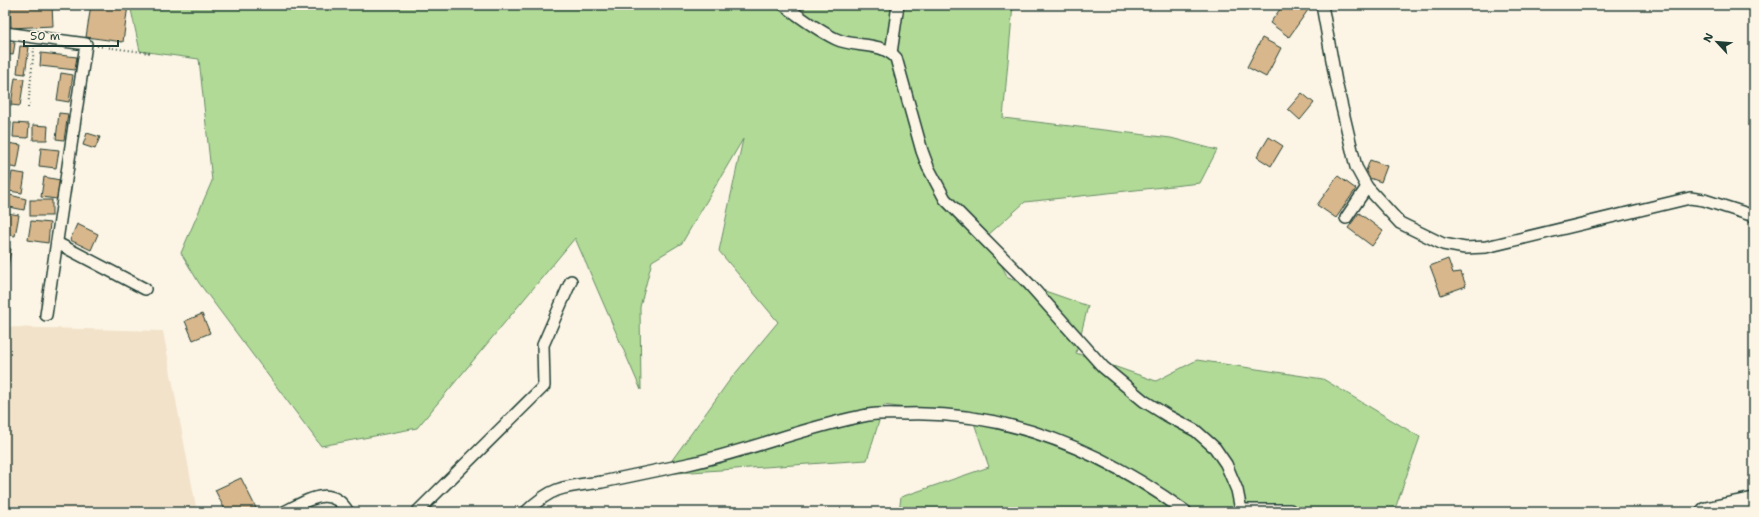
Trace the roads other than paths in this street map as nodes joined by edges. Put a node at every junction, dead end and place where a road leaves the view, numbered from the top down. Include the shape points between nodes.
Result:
1 (784, 5) edge
2 (898, 5) edge
3 (1322, 5) edge
4 (5, 33) edge
5 (891, 53) junction
6 (1367, 187) junction
7 (1754, 216) edge
8 (1346, 218) dead end
9 (57, 243) junction
10 (571, 281) dead end
11 (145, 289) dead end
12 (46, 315) dead end
13 (1754, 502) edge
14 (1240, 511) edge
15 (284, 512) edge
16 (348, 512) edge
17 (416, 512) edge
18 (526, 512) edge
19 (1186, 512) edge
20 (1290, 512) edge
21 (1706, 512) edge

1 - 5 street via 837,40 883,49
2 - 5 street
3 - 6 street via 1336,82 1356,167
4 - 9 street via 86,44
5 - 14 street via 896,58 928,167 945,199 1104,367 1144,401 1196,431 1214,448 1226,464 1237,490
6 - 7 street via 1400,223 1443,244 1465,248 1486,247 1690,198
6 - 8 street
9 - 11 street
9 - 12 street
10 - 17 street via 543,345 544,386
13 - 21 highway
14 - 20 street
15 - 16 street via 318,496 334,497
18 - 19 street via 535,503 557,490 699,462 840,421 871,415 931,413 1020,426 1069,444 1107,462

